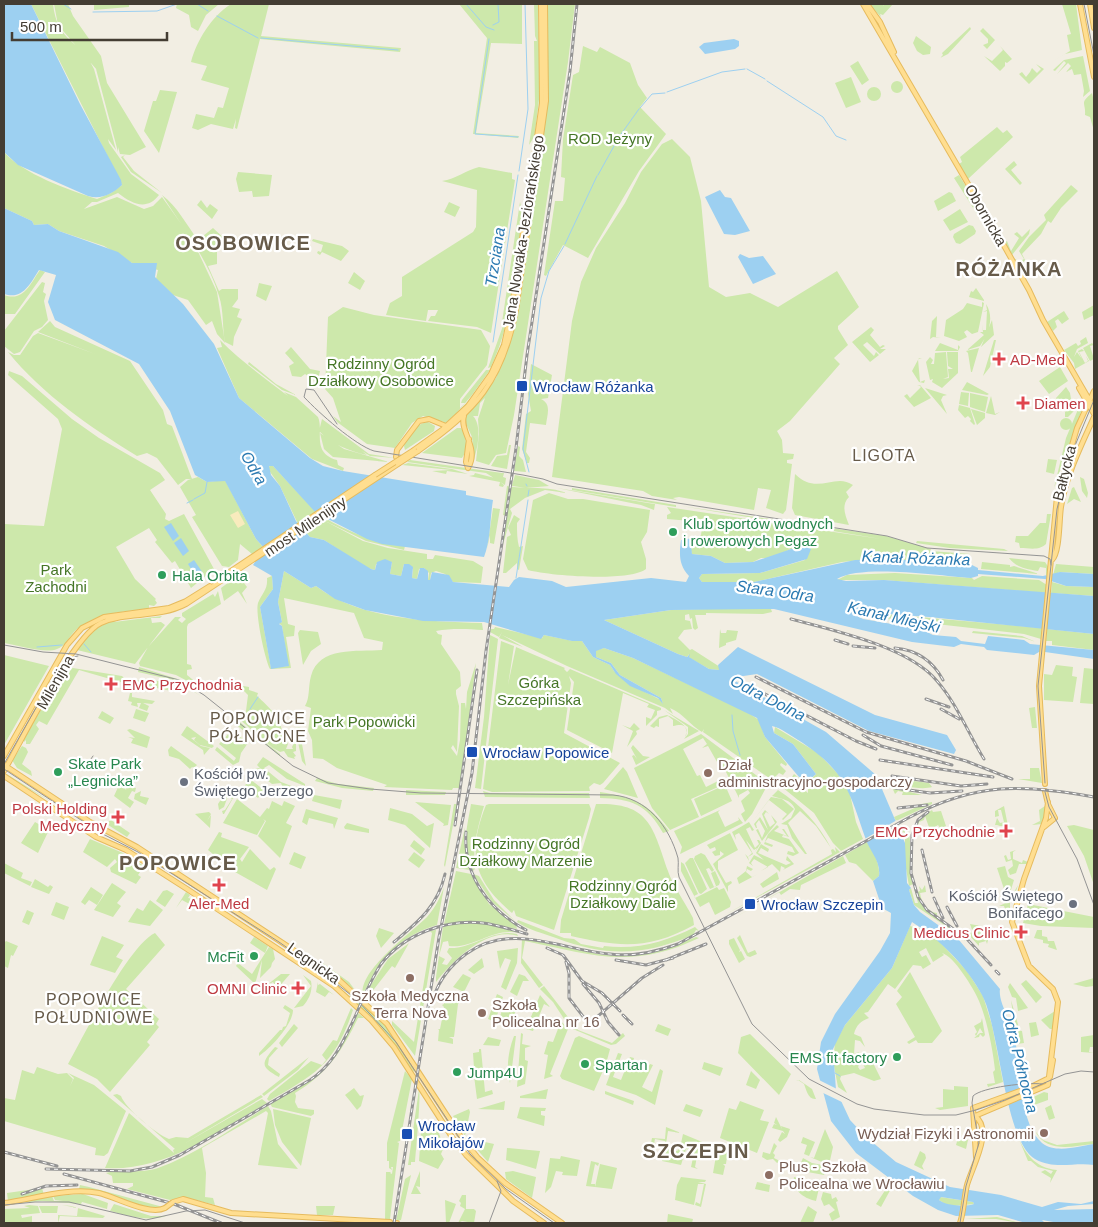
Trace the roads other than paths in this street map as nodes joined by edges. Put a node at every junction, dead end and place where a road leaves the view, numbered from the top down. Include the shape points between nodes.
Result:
1 (543, 4) edge
2 (863, 4) edge
3 (867, 4) edge
4 (1080, 4) edge
5 (1090, 4) edge
6 (1094, 28) edge
7 (896, 59) junction
8 (1094, 78) edge
9 (1073, 373) junction
10 (1094, 391) edge
11 (1085, 393) junction
12 (1089, 402) junction
13 (1094, 408) edge
14 (465, 415) junction
15 (1094, 416) edge
16 (436, 422) junction
17 (450, 426) junction
18 (464, 427) junction
19 (434, 436) junction
20 (470, 439) junction
21 (402, 443) dead end
22 (416, 450) junction
23 (1051, 562) junction
24 (122, 616) junction
25 (4, 756) edge
26 (5, 766) edge
27 (4, 771) edge
28 (4, 776) edge
29 (4, 782) edge
30 (13, 782) junction
31 (1045, 784) dead end
32 (1046, 791) dead end
33 (1048, 802) junction
34 (1044, 825) junction
35 (1049, 1078) junction
36 (975, 1116) junction
37 (4, 1203) edge
38 (390, 1222) edge
39 (544, 1223) edge
40 (562, 1223) edge
41 (960, 1223) edge

1 - 14 main road, Jana Nowaka-Jeziorańskiego via 546,101 513,324 494,378
1 - 17 main road, Jana Nowaka-Jeziorańskiego via 542,103 507,333 488,380
2 - 7 main road, Obornicka
3 - 7 main road, Obornicka via 884,29
4 - 8 main road
5 - 6 main road
7 - 9 main road, Obornicka
9 - 11 main road, Obornicka
9 - 12 main road, Obornicka
10 - 11 main road
10 - 12 main road, Bałtycka
11 - 12 main road, Obornicka
12 - 13 main road, Obornicka
12 - 15 main road, Obornicka
12 - 23 main road, Bałtycka via 1060,479
14 - 17 main road, Jana Nowaka-Jeziorańskiego
14 - 18 main road
15 - 23 main road, Bałtycka via 1065,488 1056,553
16 - 17 main road
16 - 19 main road via 438,429
16 - 21 main road via 428,419 419,421
17 - 18 main road
17 - 19 main road, Jana Nowaka-Jeziorańskiego
17 - 22 main road, most Milenijny
18 - 20 main road
19 - 22 main road, most Milenijny
20 - 20 main road via 466,462 468,468 471,459
22 - 24 main road, most Milenijny, bridge via 192,600 160,612
23 - 31 main road via 1039,694
24 - 25 main road, Milenijna via 92,622 72,638
24 - 26 main road, Milenijna via 98,624 79,642
26 - 27 main road, Milenijna
26 - 40 main road, Legnicka via 91,823 137,847 344,984 388,1026 474,1154 504,1182
28 - 30 main road, Legnicka
29 - 30 main road
30 - 39 main road, Legnicka via 96,836 126,850 188,889 334,986 371,1020 394,1047 466,1155 513,1201
32 - 33 main road
33 - 34 main road
33 - 34 main road via 1053,819
34 - 35 main road via 1012,922 1030,967 1053,989 1058,1002
35 - 36 main road via 1048,1086
35 - 36 main road via 973,1108
36 - 41 main road via 976,1157
37 - 38 main road, bridge via 81,1192 99,1193 155,1210 184,1199 231,1213

